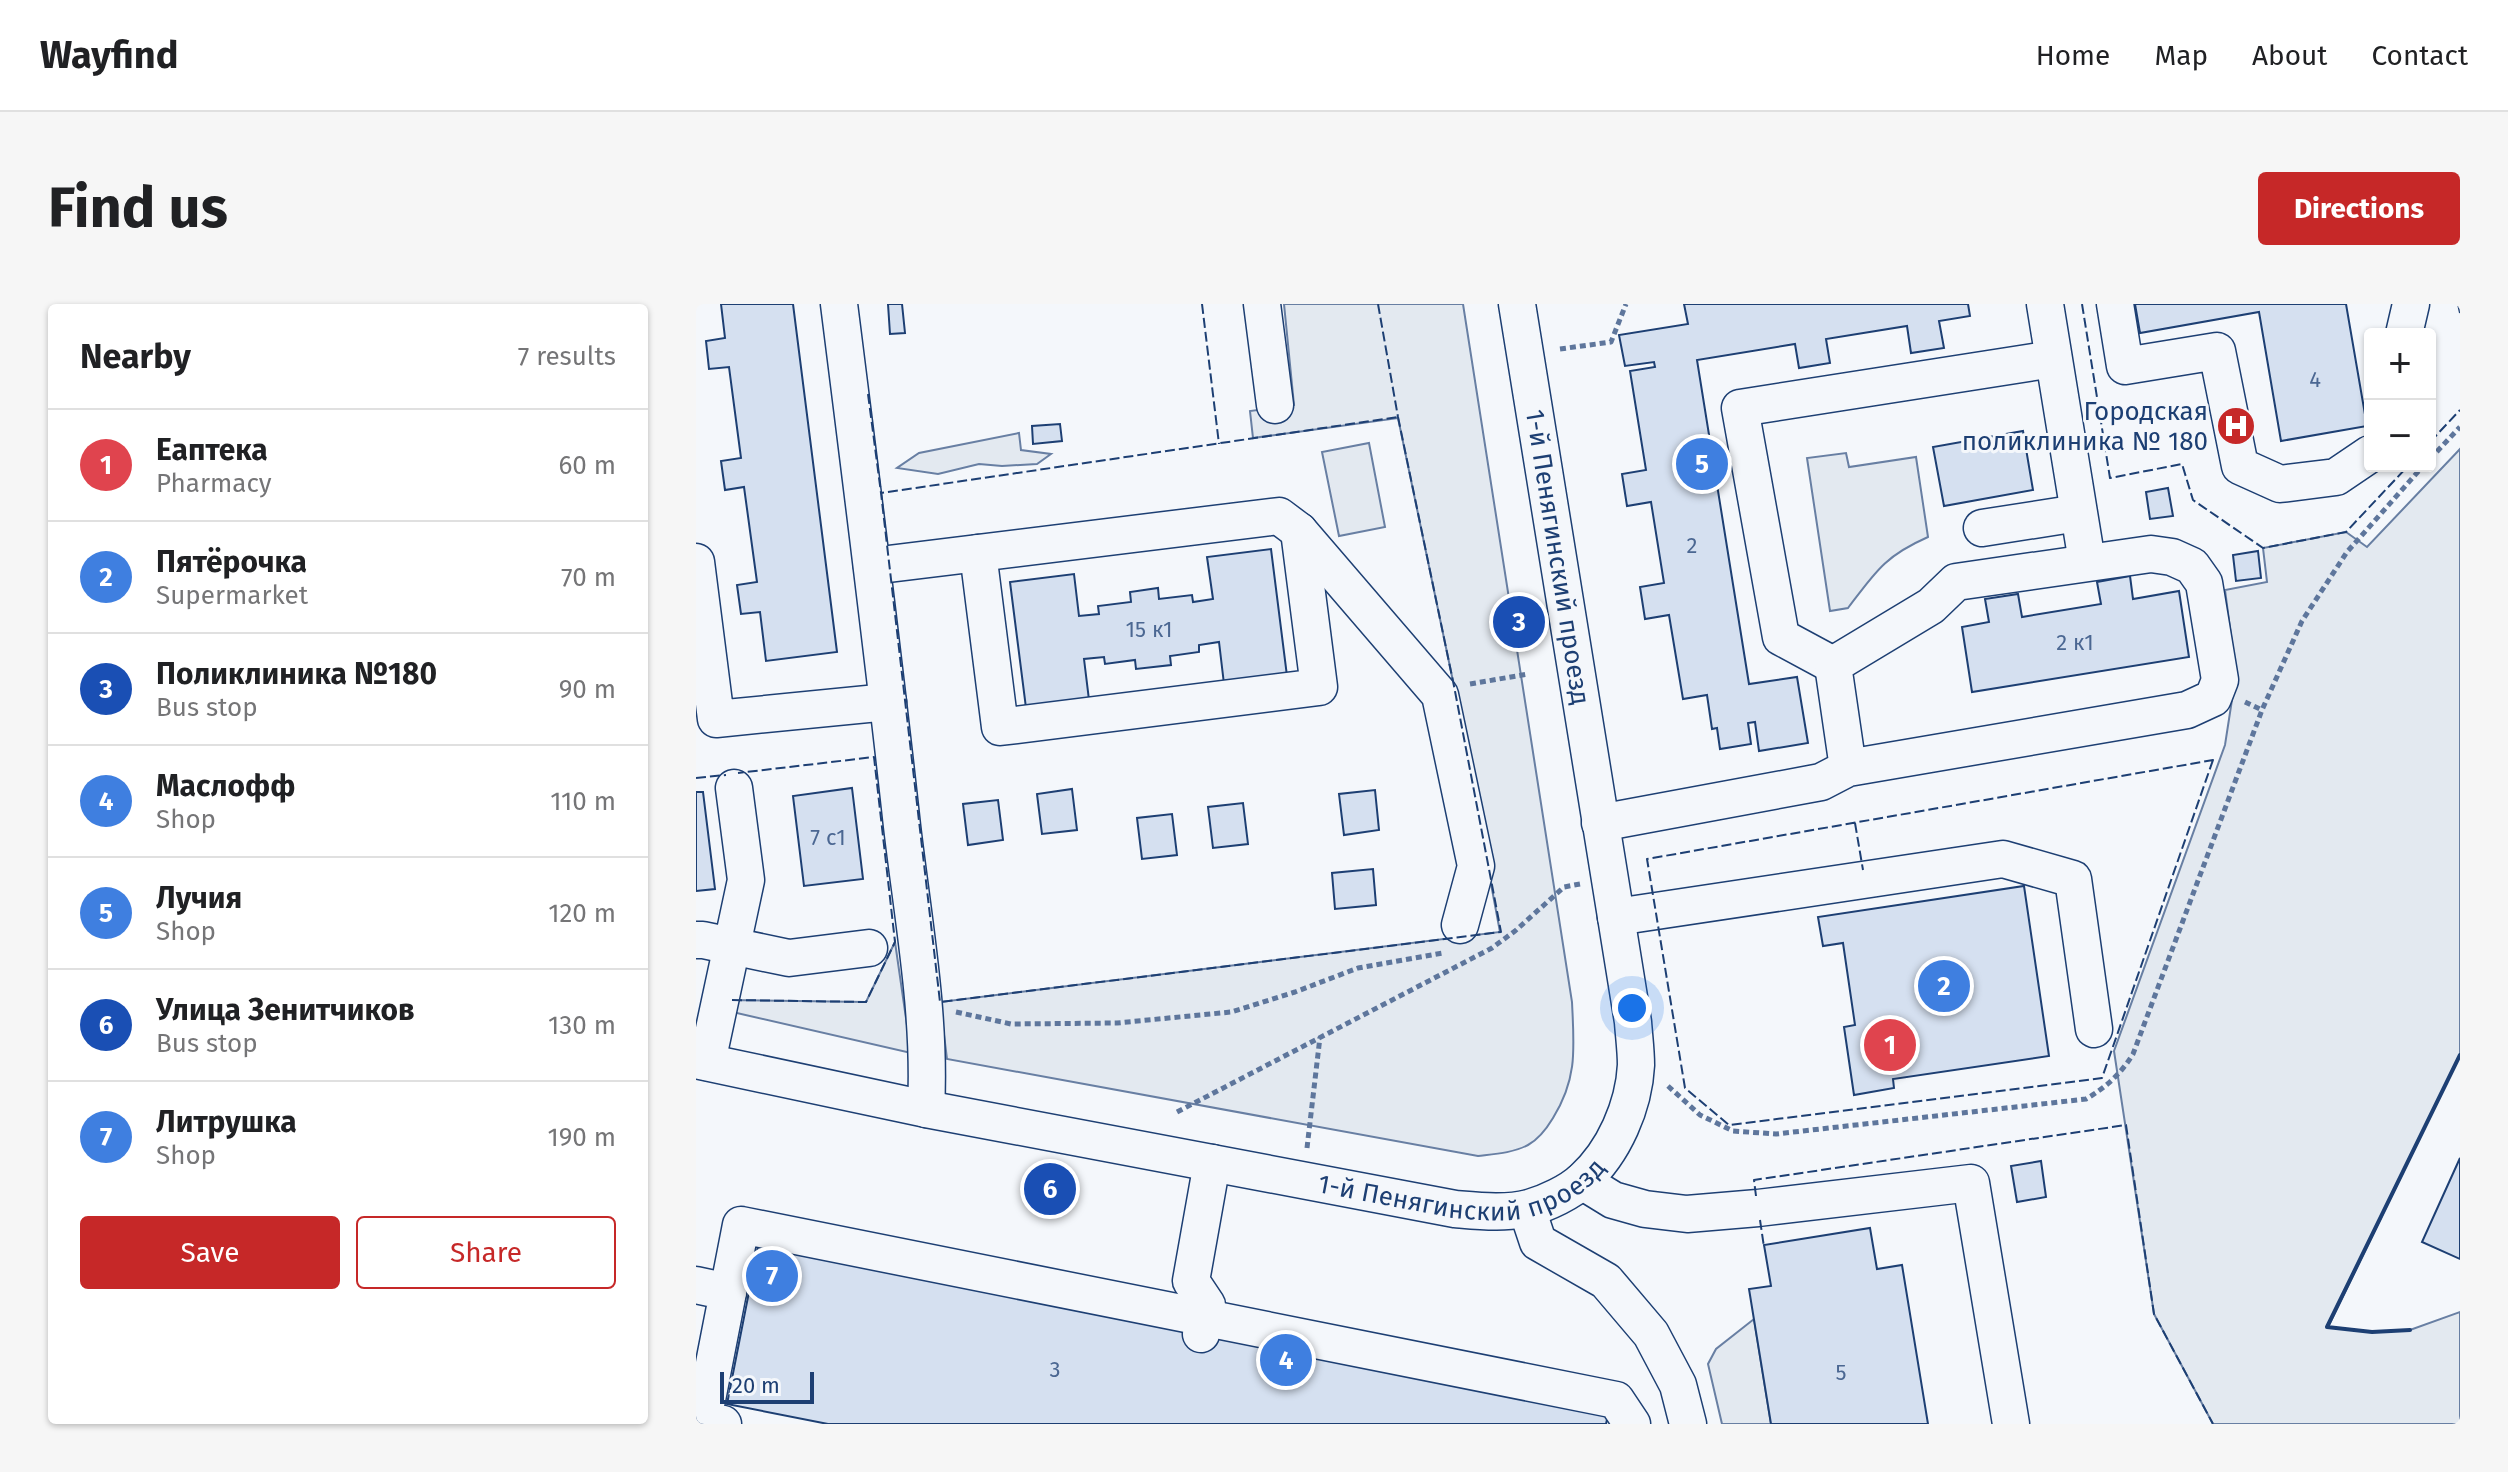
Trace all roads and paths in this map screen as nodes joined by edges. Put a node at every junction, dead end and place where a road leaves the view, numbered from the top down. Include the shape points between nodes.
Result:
1 (839, 304) edge
2 (1262, 304) edge
3 (1517, 304) edge
4 (1626, 304) edge
5 (2045, 304) edge
6 (2115, 304) edge
7 (2411, 304) edge
8 (2405, 328) edge
9 (1560, 349) dead end
10 (2053, 359) junction
11 (1275, 405) dead end
12 (2460, 427) edge
13 (2436, 453) edge
14 (2364, 458) edge
15 (2418, 472) edge
16 (2078, 513) junction
17 (1982, 528) dead end
18 (1299, 531) junction
19 (978, 553) junction
20 (696, 562) edge
21 (2087, 562) junction
22 (872, 566) junction
23 (1833, 665) junction
24 (1528, 674) dead end
25 (1436, 690) junction
26 (888, 702) junction
27 (706, 721) edge
28 (1848, 768) junction
29 (734, 788) dead end
30 (1600, 823) junction
31 (1585, 884) dead end
32 (1616, 917) junction
33 (696, 940) edge
34 (1461, 942) junction
35 (732, 946) junction
36 (869, 948) dead end
37 (1492, 948) junction
38 (922, 1002) junction
39 (2094, 1029) dead end
40 (1320, 1037) junction
41 (702, 1061) edge
42 (1667, 1085) dead end
43 (926, 1109) junction
44 (1177, 1112) dead end
45 (1306, 1153) dead end
46 (1212, 1163) junction
47 (1582, 1181) junction
48 (1527, 1209) junction
49 (1191, 1281) junction
50 (712, 1289) edge
51 (1161, 1318) junction
52 (1203, 1326) junction
53 (723, 1424) edge
54 (1632, 1424) edge
55 (1688, 1424) edge
56 (2011, 1424) edge

1 - 22 street
2 - 11 street
3 - 30 street, 1-й Пенягинский проезд
4 - 9 path via 1611,342
5 - 10 street
6 - 14 street via 2125,366 2217,351 2240,466 2280,484 2336,477
7 - 8 street
10 - 16 street
10 - 23 street via 1740,408 1781,637
12 - 13 path
15 - 42 path via 2347,552 2302,621 2262,710 2133,1054 2107,1086 2086,1099 1776,1134 1733,1131 1700,1115
16 - 17 street
16 - 21 street
18 - 19 street via 1279,516
18 - 19 street via 1319,687 1000,727
18 - 25 street
19 - 22 street
20 - 27 street
21 - 23 street via 1956,582 1931,606
21 - 28 street via 2151,554 2192,566 2204,583 2220,680 2213,698 2187,710
22 - 26 street
23 - 28 street
24 - 25 path
25 - 34 street via 1476,866
26 - 27 street
26 - 38 street
28 - 30 street via 1821,782
29 - 35 street via 746,880
30 - 32 street, 1-й Пенягинский проезд
31 - 37 path via 1564,887
32 - 39 street via 2003,859 2073,879
32 - 47 street, 1-й Пенягинский проезд via 1636,1065 1620,1129
33 - 35 street
34 - 37 path
34 - 38 path via 1358,968 1231,1012 1117,1023 1011,1024
35 - 36 street via 789,958
35 - 41 street
37 - 40 path
38 - 43 street via 929,1061
40 - 44 path
40 - 45 path
41 - 43 street, 1-й Пенягинский проезд
43 - 46 street, 1-й Пенягинский проезд
46 - 48 street, 1-й Пенягинский проезд via 1455,1209
46 - 49 street
47 - 48 street, 1-й Пенягинский проезд
47 - 56 street via 1613,1200 1687,1214 1971,1183
48 - 55 street via 1538,1242 1606,1281 1651,1334 1678,1385
49 - 51 street via 1165,1298
49 - 52 street via 1207,1305
50 - 51 street via 741,1225
50 - 53 street via 703,1420
51 - 52 street
52 - 54 street via 1616,1400

